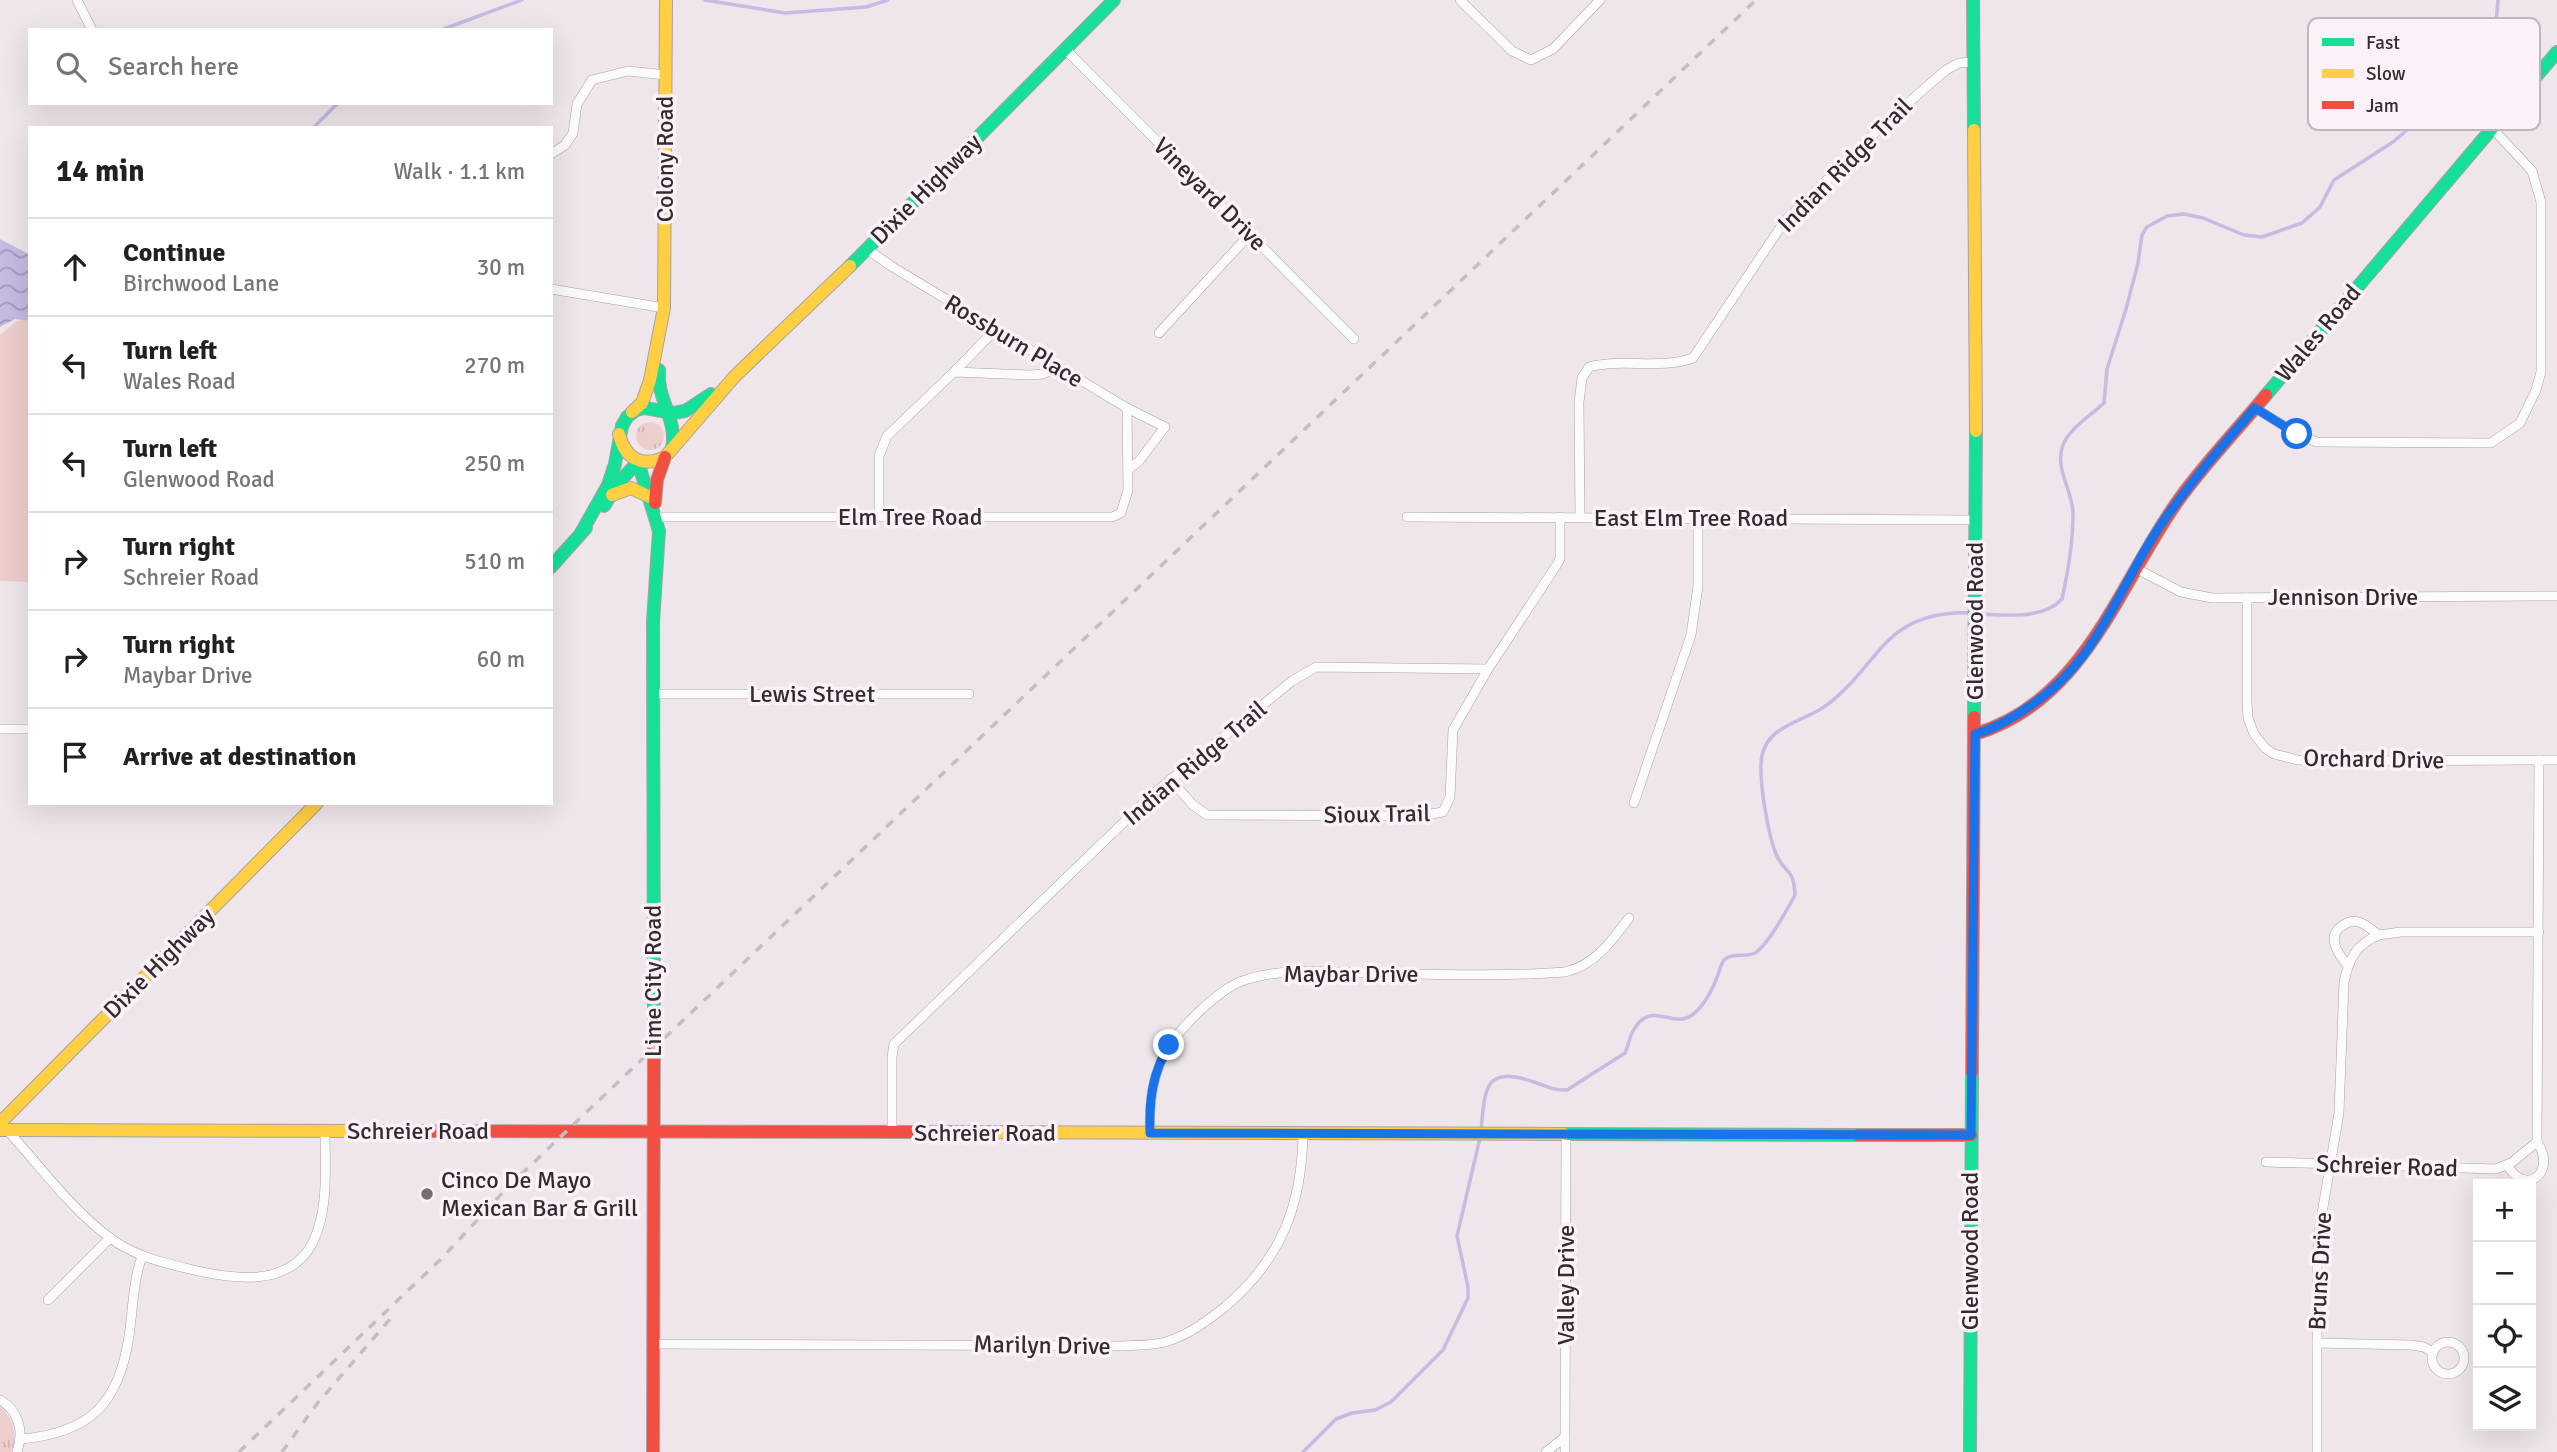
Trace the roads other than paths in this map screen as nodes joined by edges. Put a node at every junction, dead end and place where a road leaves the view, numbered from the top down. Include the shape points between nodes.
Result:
1 (77, 0) edge
2 (666, 0) edge
3 (1114, 0) edge
4 (1460, 0) edge
5 (1600, 0) edge
6 (1973, 0) edge
7 (91, 28) edge
8 (1065, 49) junction
9 (2557, 52) edge
10 (1974, 62) junction
11 (2540, 72) edge
12 (666, 75) junction
13 (2490, 130) edge
14 (2494, 130) edge
15 (553, 153) edge
16 (1250, 234) junction
17 (867, 249) junction
18 (553, 289) edge
19 (663, 313) junction
20 (995, 330) junction
21 (1159, 332) dead end
22 (1354, 339) dead end
23 (1058, 367) junction
24 (954, 372) junction
25 (735, 376) junction
26 (1127, 408) junction
27 (2255, 408) junction
28 (632, 412) junction
29 (666, 412) junction
30 (620, 434) junction
31 (668, 454) junction
32 (638, 462) junction
33 (1128, 470) junction
34 (612, 495) junction
35 (650, 497) junction
36 (655, 514) junction
37 (879, 516) junction
38 (1407, 517) dead end
39 (1560, 517) junction
40 (1580, 517) junction
41 (1698, 518) junction
42 (1975, 520) junction
43 (581, 533) junction
44 (553, 565) edge
45 (2135, 568) junction
46 (2557, 596) edge
47 (2247, 598) junction
48 (1488, 669) junction
49 (654, 694) junction
50 (969, 694) dead end
51 (0, 729) edge
52 (28, 730) edge
53 (1975, 734) junction
54 (2539, 760) junction
55 (2557, 760) edge
56 (1170, 779) junction
57 (1633, 803) dead end
58 (315, 805) edge
59 (1629, 918) dead end
60 (2539, 932) junction
61 (2379, 935) junction
62 (2348, 965) junction
63 (2, 1128) edge
64 (324, 1131) junction
65 (653, 1132) junction
66 (892, 1132) junction
67 (1150, 1133) junction
68 (1303, 1133) junction
69 (1566, 1133) junction
70 (1971, 1135) junction
71 (2538, 1142) junction
72 (2266, 1162) dead end
73 (2330, 1164) junction
74 (2507, 1165) junction
75 (110, 1237) junction
76 (142, 1256) junction
77 (48, 1300) dead end
78 (2317, 1343) junction
79 (652, 1344) junction
80 (2432, 1353) dead end
81 (0, 1400) edge
82 (1565, 1437) junction
83 (21, 1439) junction
84 (17, 1452) edge
85 (653, 1452) edge
86 (1546, 1452) edge
87 (1565, 1452) edge
88 (1970, 1452) edge
89 (2317, 1452) edge

1 - 7 street
2 - 12 street, Colony Road
3 - 8 street, Dixie Highway
4 - 5 street via 1512,51 1531,60 1553,49
6 - 10 street, Glenwood Road
8 - 16 street, Vineyard Drive
8 - 17 street, Dixie Highway
9 - 11 street, Wales Road
10 - 40 street, Indian Ridge Trail via 1952,66 1932,82 1784,222 1693,358 1589,367 1580,386
10 - 42 street, Glenwood Road
12 - 15 street via 628,71 592,79 577,104 573,133
12 - 19 street, Colony Road
13 - 27 street, Wales Road
14 - 27 street via 2532,171 2541,202 2541,372 2520,423 2491,443 2317,442
16 - 21 street
16 - 22 street, Vineyard Drive
17 - 20 street, Rossburn Place
17 - 25 street, Dixie Highway
18 - 19 street
19 - 28 street, Colony Road via 650,380 642,403
19 - 29 street, Colony Road via 664,351 657,385
20 - 23 street, Rossburn Place
20 - 24 street
23 - 24 street via 1043,374
23 - 26 street, Rossburn Place
24 - 37 street via 887,436 878,473
25 - 29 street, Dixie Highway via 692,408
25 - 31 street, Dixie Highway
26 - 33 street, Elm Tree Road
26 - 33 street, Rossburn Place via 1165,427
27 - 45 street, Wales Road via 2181,496
28 - 29 street, Dixie Highway via 649,407
28 - 30 street
29 - 31 street via 675,431
30 - 32 street via 624,450
30 - 43 street via 614,467
31 - 32 street via 650,463
31 - 36 street, Lime City Road via 657,480
32 - 34 street
32 - 35 street, Lime City Road
33 - 37 street, Elm Tree Road via 1124,506 1112,517
34 - 35 street via 633,488
34 - 43 street
35 - 36 street, Lime City Road
36 - 37 street, Elm Tree Road
36 - 49 street, Lime City Road via 659,531 652,633
38 - 39 street, East Elm Tree Road
39 - 40 street, East Elm Tree Road
39 - 48 street via 1560,559
40 - 41 street, East Elm Tree Road
41 - 42 street, East Elm Tree Road
41 - 57 street via 1698,586 1691,635
42 - 53 street, Glenwood Road
43 - 44 street
45 - 47 street, Jennison Drive via 2181,593
45 - 53 street, Wales Road via 2074,670 2044,698 2010,720
46 - 47 street, Jennison Drive
47 - 54 street, Orchard Drive via 2248,718 2259,741 2274,754 2331,761
48 - 56 street, Indian Ridge Trail via 1316,667
48 - 56 street, Sioux Trail via 1453,730 1450,797 1443,812 1419,816 1207,815
49 - 50 street, Lewis Street
49 - 65 street, Lime City Road
51 - 52 street
53 - 70 street, Glenwood Road
54 - 55 street, Orchard Drive
54 - 60 street
56 - 66 street, Indian Ridge Trail via 894,1044
58 - 63 street, Dixie Highway
59 - 67 street, Maybar Drive via 1607,948 1581,968 1565,972 1310,972 1244,980 1210,1002 1169,1045 1151,1092
60 - 61 street
60 - 71 street
61 - 62 street via 2359,946
61 - 62 street via 2358,922 2338,928 2335,946
62 - 73 street, Bruns Drive via 2342,1080
63 - 64 street, Schreier Road
63 - 75 street
64 - 65 street, Schreier Road
64 - 76 street via 323,1209 309,1249 298,1261 267,1276 243,1279
65 - 66 street, Schreier Road
65 - 79 street, Lime City Road
66 - 67 street, Schreier Road
67 - 68 street, Schreier Road
68 - 69 street, Schreier Road
68 - 79 street, Marilyn Drive via 1293,1210 1268,1261 1216,1314 1166,1342 1118,1346
69 - 70 street, Schreier Road
69 - 82 street, Valley Drive
70 - 88 street, Glenwood Road
71 - 74 street, Schreier Road
71 - 74 street via 2547,1164 2536,1180 2516,1177
72 - 73 street, Schreier Road
73 - 74 street, Schreier Road via 2463,1169
73 - 78 street, Bruns Drive via 2320,1225
75 - 76 street
75 - 77 street
76 - 83 street via 127,1348 107,1400 75,1427
78 - 80 street via 2411,1345
78 - 89 street, Bruns Drive
79 - 85 street, Lime City Road
81 - 83 street via 15,1414
82 - 86 street
82 - 87 street, Valley Drive
83 - 84 street

